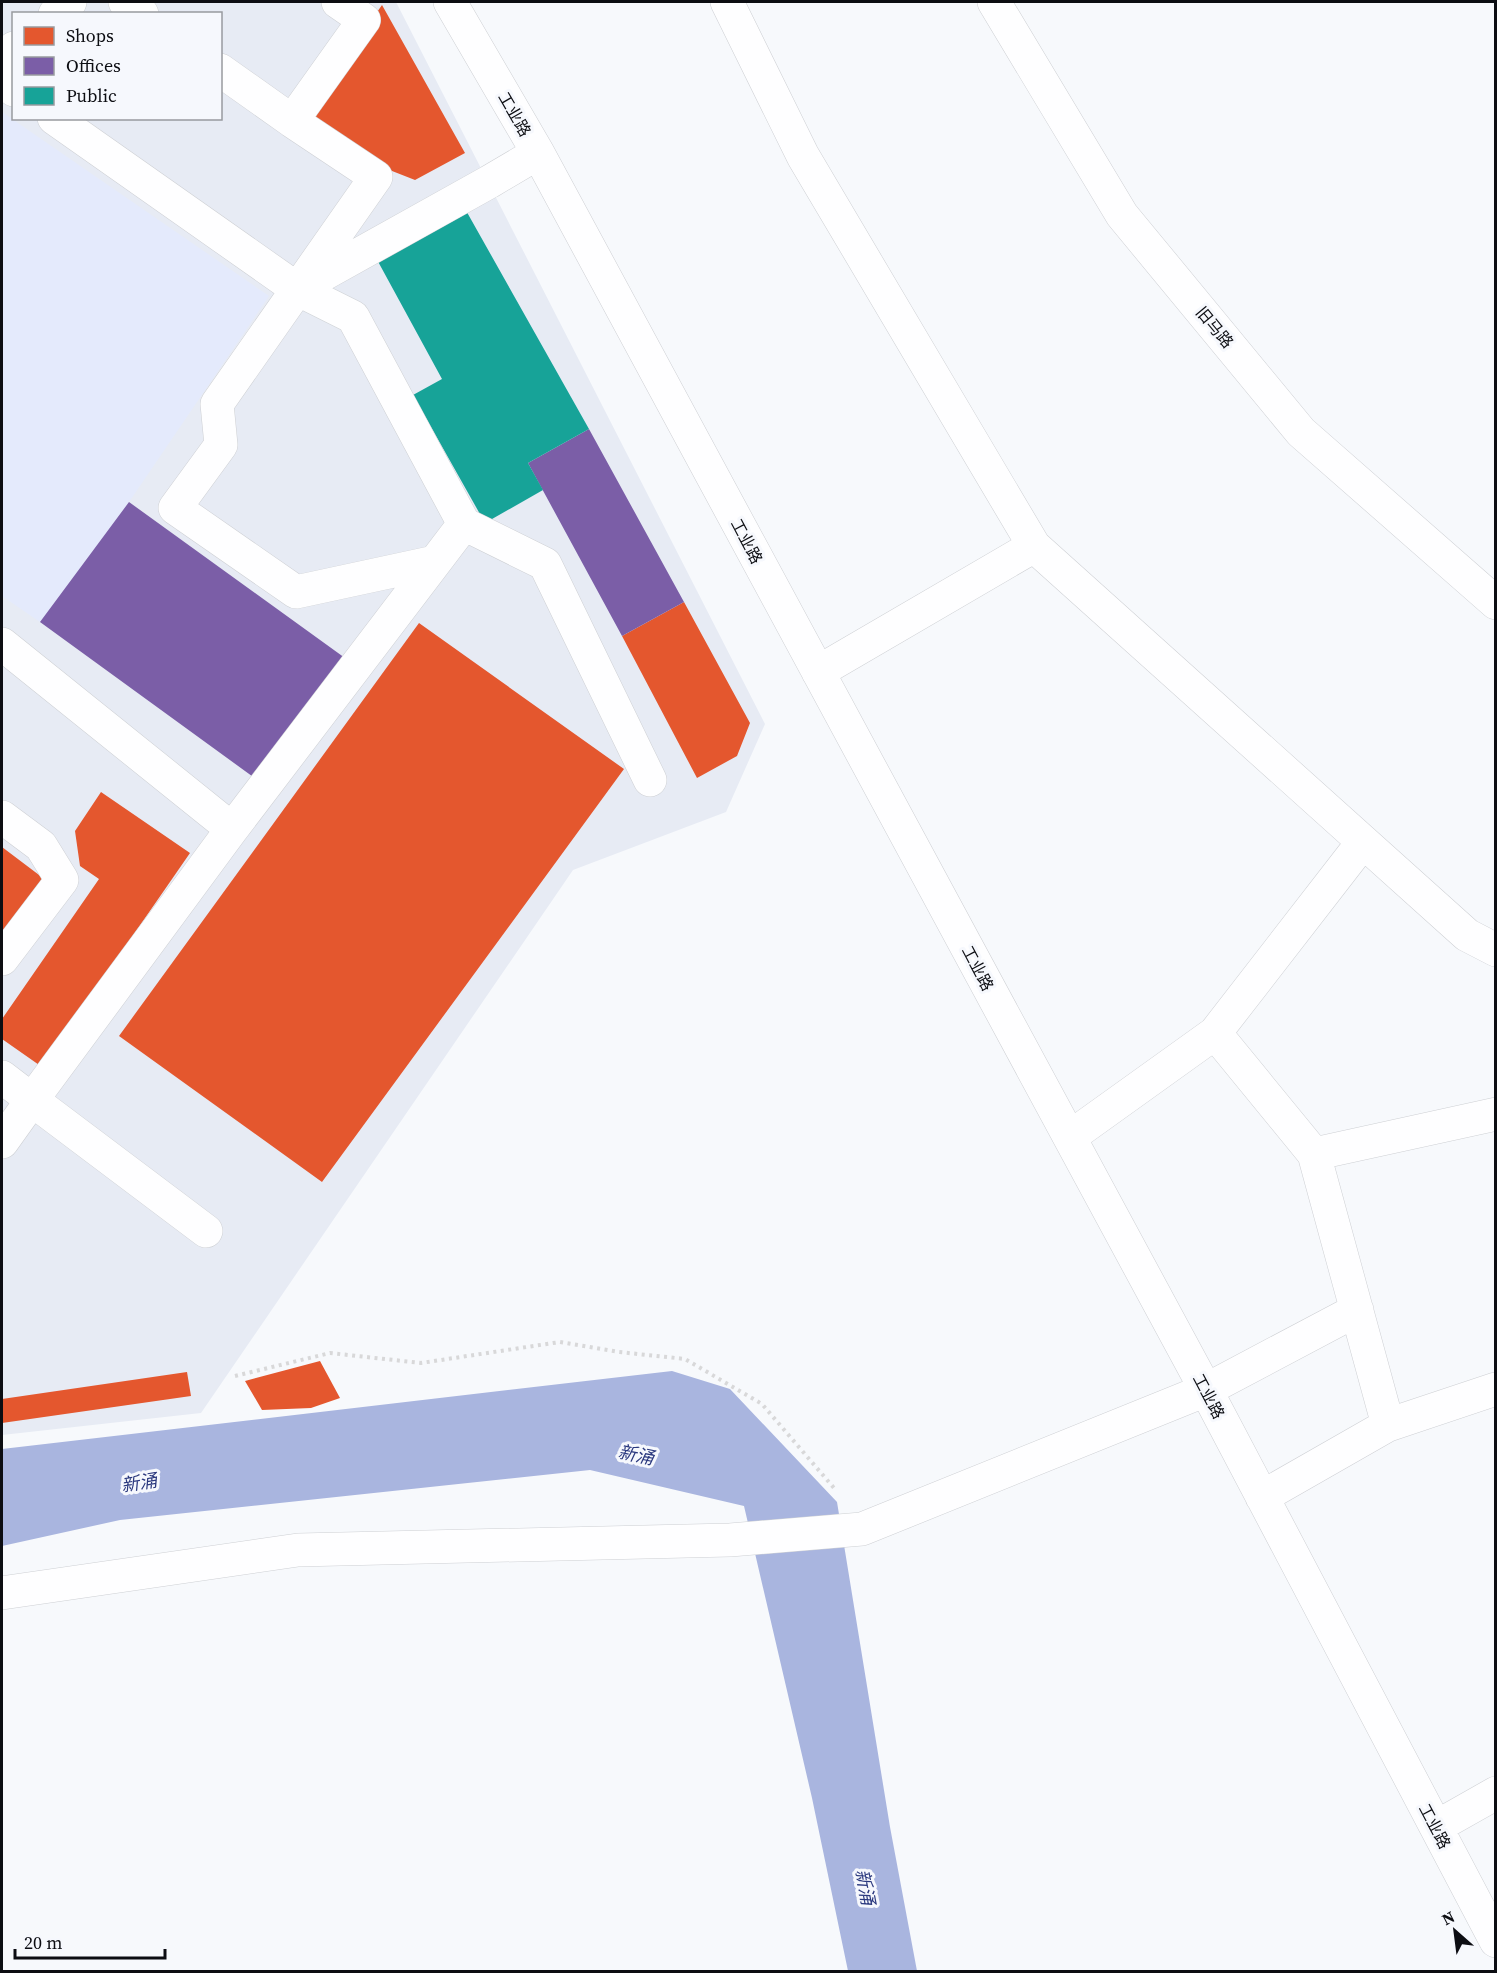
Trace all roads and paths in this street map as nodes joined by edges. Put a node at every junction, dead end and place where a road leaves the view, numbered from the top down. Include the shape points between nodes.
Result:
1 (70, 2) edge
2 (125, 2) edge
3 (338, 2) edge
4 (450, 2) edge
5 (727, 2) edge
6 (994, 2) edge
7 (58, 12) edge
8 (139, 12) edge
9 (222, 71) edge
10 (57, 120) edge
11 (292, 121) junction
12 (538, 153) junction
13 (297, 289) junction
14 (464, 524) junction
15 (1034, 546) junction
16 (435, 562) junction
17 (1496, 603) edge
18 (2, 644) edge
19 (818, 672) junction
20 (650, 780) dead end
21 (2, 817) edge
22 (232, 829) junction
23 (1363, 842) junction
24 (1496, 950) edge
25 (2, 959) edge
26 (1215, 1033) junction
27 (2, 1077) edge
28 (32, 1100) junction
29 (1496, 1114) edge
30 (1070, 1137) junction
31 (2, 1142) edge
32 (1314, 1154) junction
33 (206, 1231) dead end
34 (1357, 1310) junction
35 (235, 1376) dead end
36 (1496, 1389) edge
37 (1206, 1390) junction
38 (1388, 1425) junction
39 (1262, 1497) junction
40 (864, 1528) junction
41 (2, 1593) edge
42 (1496, 1794) edge
43 (1436, 1827) junction
44 (1496, 1941) edge

1 - 7 street
2 - 8 street
3 - 11 street via 364,20
4 - 12 street, 工业路
5 - 15 street via 803,156
6 - 17 street, 旧马路 via 1122,215 1301,432
9 - 11 street
10 - 13 street
11 - 13 street via 376,177
12 - 13 street
12 - 19 street, 工业路
13 - 14 street via 353,317
13 - 16 street via 217,404 220,446 175,508 296,592
14 - 16 street
14 - 20 street via 545,564
15 - 19 street
15 - 23 street
16 - 22 street
18 - 22 street
19 - 30 street, 工业路
21 - 25 street via 41,846 62,880
22 - 28 street
23 - 24 street via 1467,935
23 - 26 street
26 - 30 street
26 - 32 street
27 - 28 street
28 - 31 street
28 - 33 street
29 - 32 street
30 - 37 street, 工业路
32 - 34 street
34 - 37 street
34 - 38 street
35 - 40 path via 330,1353 421,1363 560,1342 685,1359 762,1404
36 - 38 street
37 - 39 street, 工业路
37 - 40 street
38 - 39 street
39 - 43 street, 工业路
40 - 41 street via 730,1540 298,1550
42 - 43 street
43 - 44 street, 工业路

